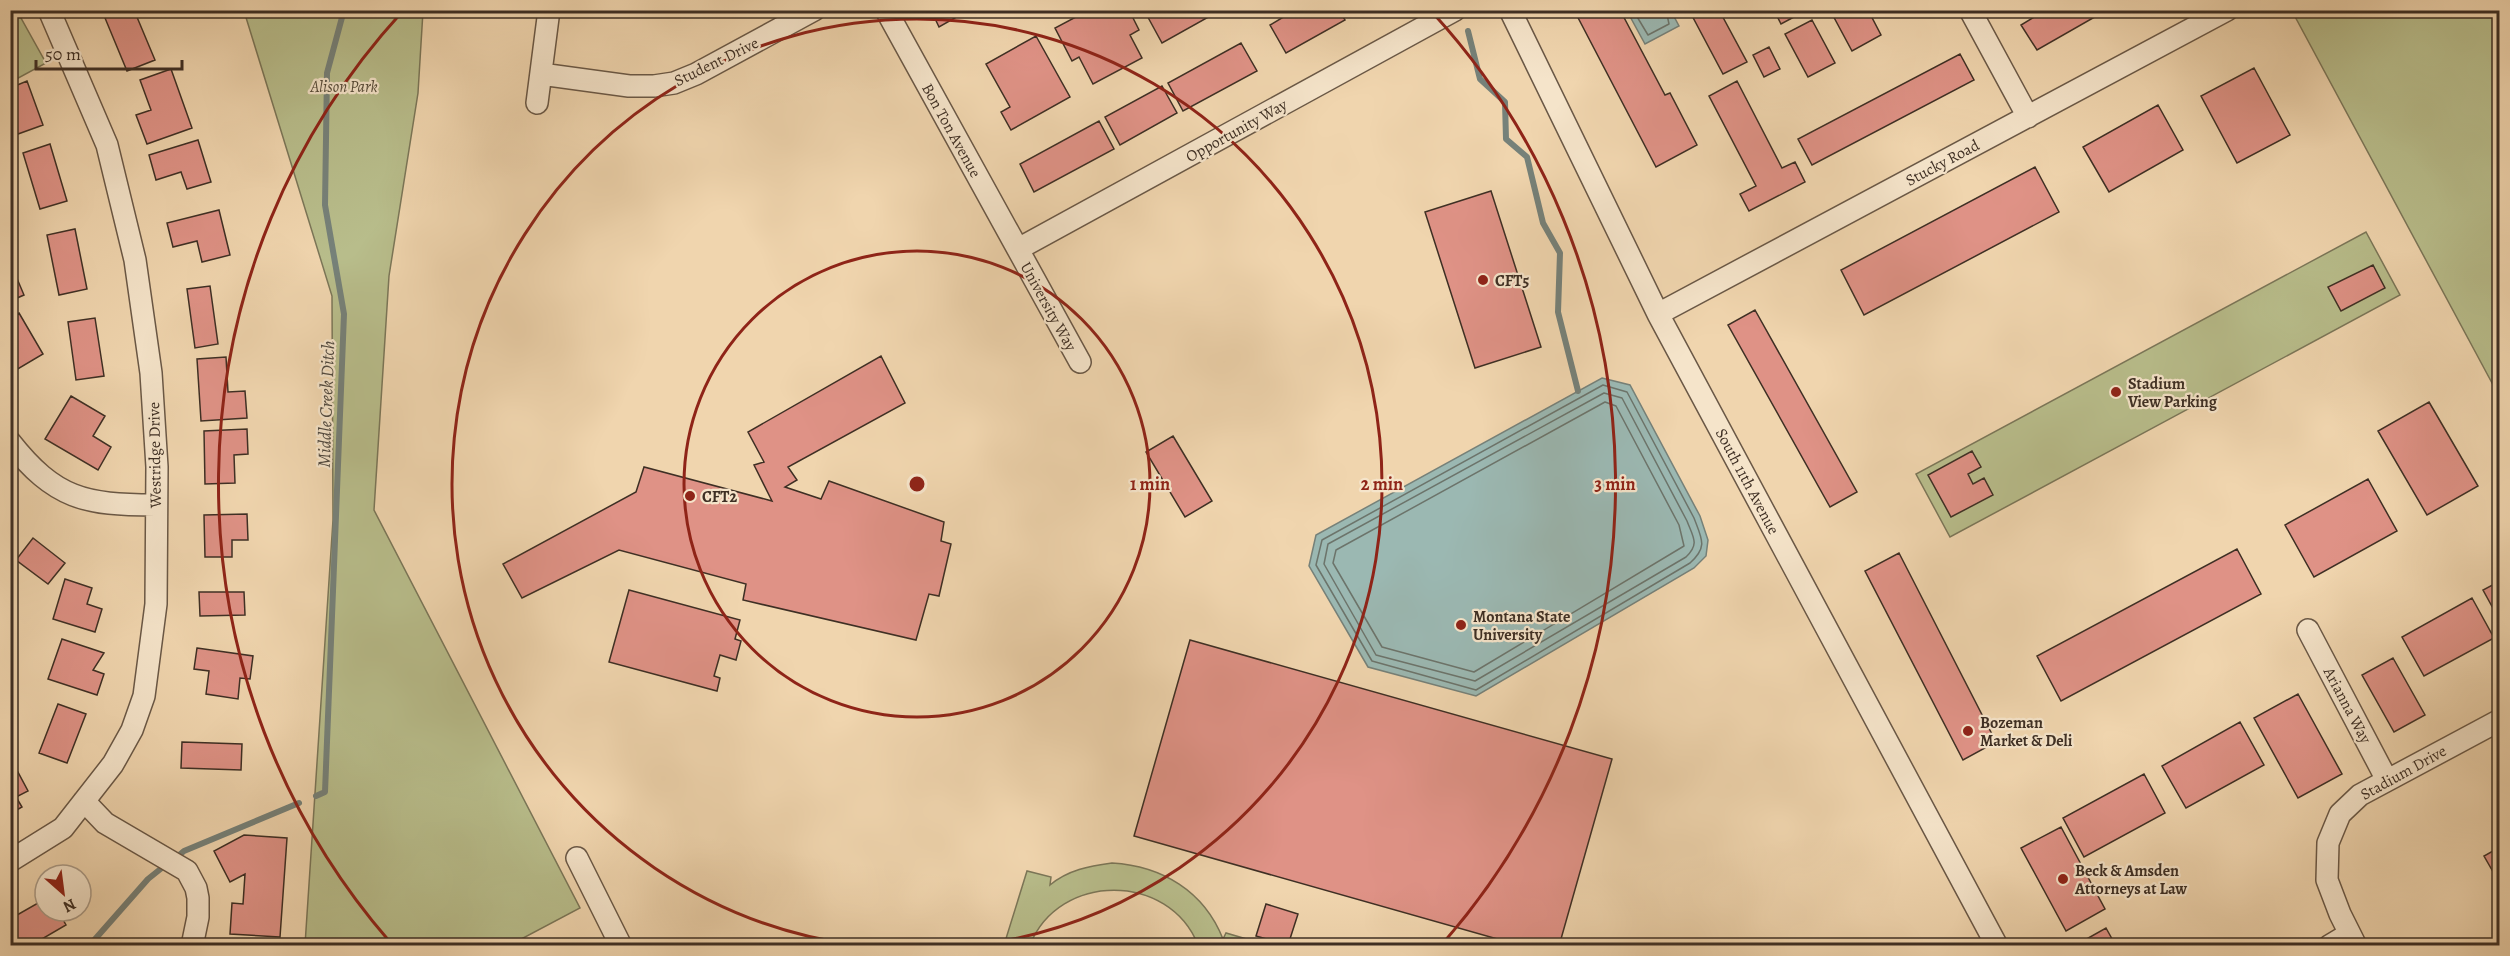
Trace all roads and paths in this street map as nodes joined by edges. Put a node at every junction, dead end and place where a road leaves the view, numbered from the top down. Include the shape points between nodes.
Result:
1 (49, 10) edge
2 (549, 10) edge
3 (814, 10) edge
4 (886, 10) edge
5 (1455, 10) edge
6 (1510, 10) edge
7 (1970, 10) edge
8 (2227, 10) edge
9 (541, 74) junction
10 (537, 103) dead end
11 (2028, 117) junction
12 (1018, 249) junction
13 (1658, 314) junction
14 (1080, 362) dead end
15 (10, 441) edge
16 (155, 505) junction
17 (2308, 630) dead end
18 (2499, 720) edge
19 (2388, 780) junction
20 (84, 801) junction
21 (577, 858) dead end
22 (10, 861) edge
23 (2352, 940) edge
24 (192, 945) edge
25 (621, 945) edge
26 (1997, 945) edge
27 (2329, 945) edge

1 - 16 street, Westridge Drive via 107,145 135,260 151,373 157,467
2 - 9 street
3 - 9 street, Student Drive via 674,83 629,86
4 - 12 street, Bon Ton Avenue
5 - 12 street, Opportunity Way
6 - 13 street, South 11th Avenue
7 - 11 street
8 - 11 street, Stucky Road
9 - 10 street
11 - 13 street, Stucky Road
12 - 14 street, University Way
13 - 26 street, South 11th Avenue
15 - 16 street via 44,479 72,496 120,505
16 - 20 street, Westridge Drive via 156,604 144,696 132,730 113,764
17 - 19 street, Arianna Way
18 - 19 street, Stadium Drive
19 - 23 street, Stadium Drive via 2349,804 2340,814 2328,843 2326,880
20 - 22 street, Westridge Drive via 63,828
20 - 24 street via 105,823 187,871 198,898
21 - 25 street
23 - 27 street

